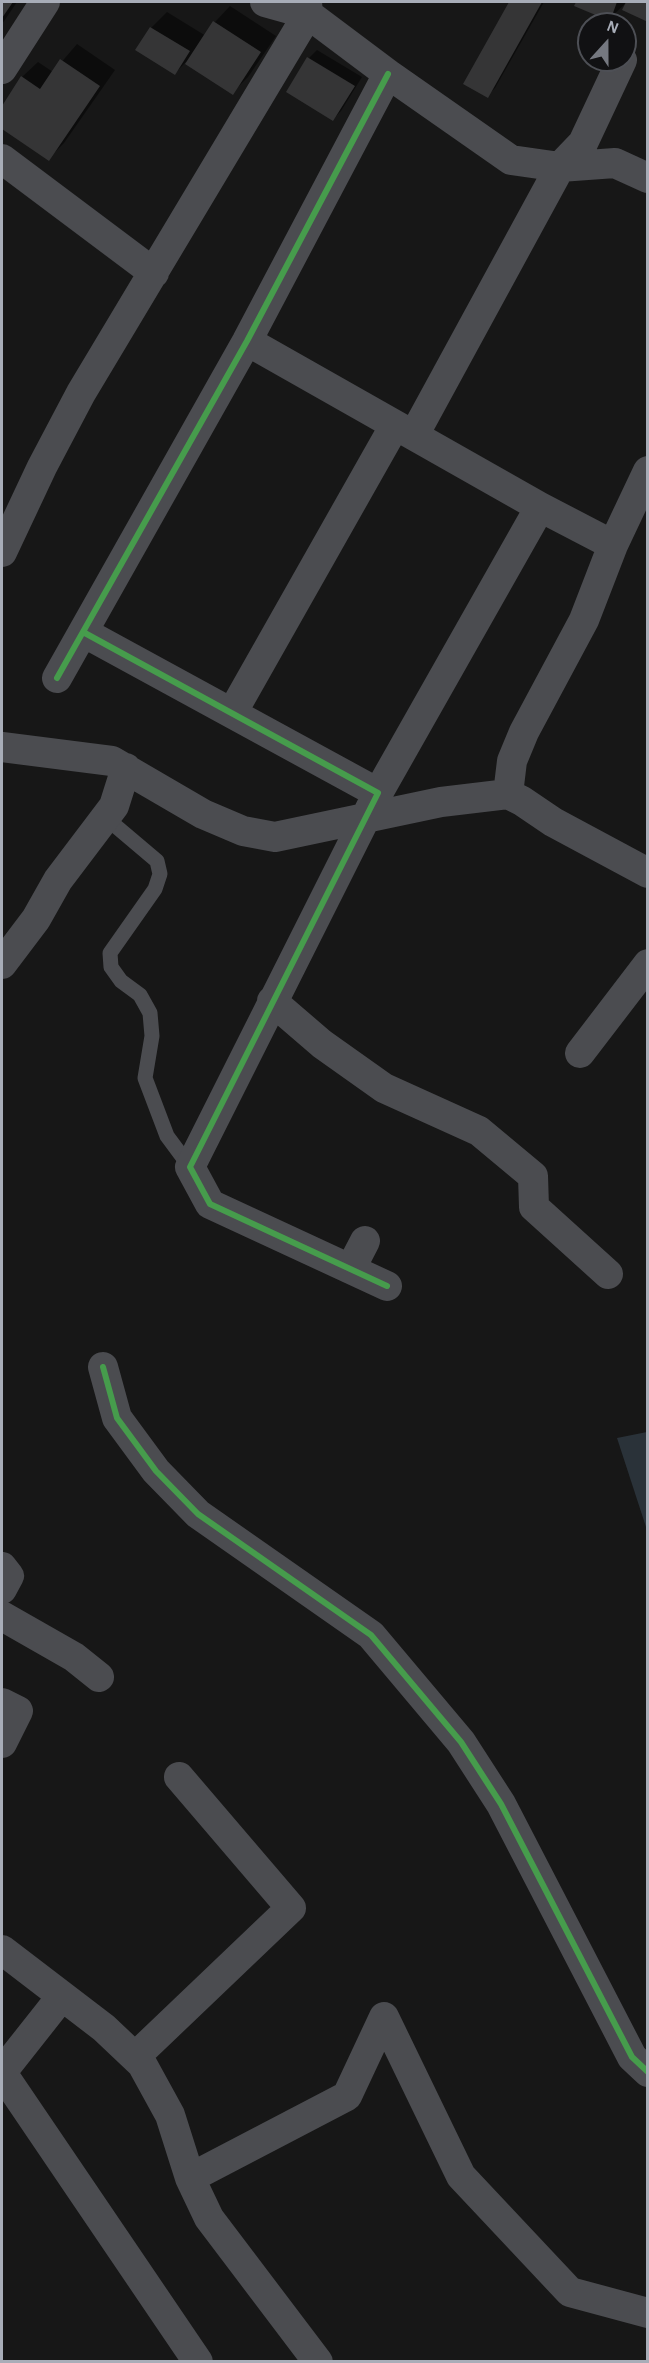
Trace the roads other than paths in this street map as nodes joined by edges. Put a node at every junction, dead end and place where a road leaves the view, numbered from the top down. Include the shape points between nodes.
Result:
1 (45, 2) edge
2 (265, 2) edge
3 (308, 8) edge
4 (2, 69) edge
5 (617, 72) edge
6 (388, 74) junction
7 (2, 159) edge
8 (560, 167) junction
9 (648, 178) edge
10 (154, 273) junction
11 (247, 340) junction
12 (404, 430) junction
13 (648, 471) edge
14 (540, 507) junction
15 (613, 544) junction
16 (2, 552) edge
17 (83, 632) junction
18 (57, 678) dead end
19 (232, 714) junction
20 (2, 747) edge
21 (126, 768) junction
22 (508, 794) junction
23 (372, 805) junction
24 (105, 817) junction
25 (648, 873) edge
26 (2, 964) edge
27 (648, 964) edge
28 (272, 1000) junction
29 (580, 1053) dead end
30 (190, 1167) junction
31 (365, 1241) dead end
32 (351, 1268) junction
33 (608, 1274) dead end
34 (387, 1286) dead end
35 (103, 1367) dead end
36 (2, 1567) edge
37 (2, 1589) edge
38 (2, 1616) edge
39 (99, 1677) dead end
40 (2, 1703) edge
41 (2, 1743) edge
42 (179, 1777) dead end
43 (2, 1950) edge
44 (62, 1996) junction
45 (135, 2057) junction
46 (648, 2072) edge
47 (2, 2073) edge
48 (190, 2178) junction
49 (648, 2313) edge
50 (198, 2361) edge
51 (318, 2361) edge

1 - 4 street
2 - 3 street
3 - 6 street
3 - 10 street
5 - 8 street via 583,143
6 - 8 street via 511,160
6 - 11 street
7 - 10 street
8 - 9 street via 615,163
8 - 12 street
10 - 16 street via 81,393
11 - 12 street
11 - 17 street
12 - 14 street
12 - 19 street
13 - 15 street
14 - 15 street
14 - 23 street
15 - 22 street via 584,620 524,732 512,762
17 - 18 street
17 - 19 street
19 - 23 street
20 - 21 street via 112,761
21 - 23 street via 204,814 243,831 275,837
21 - 24 street via 114,806
22 - 23 street
22 - 25 street
23 - 28 street
24 - 26 street
24 - 30 lane via 157,861 160,874 155,889 110,953 111,967 140,996 150,1014 152,1036 146,1078 167,1136
27 - 29 street
28 - 30 street
28 - 33 street via 322,1044 384,1088 480,1131 533,1176 534,1207
30 - 32 street via 210,1204
31 - 32 street
32 - 34 street
35 - 46 street via 117,1418 156,1471 198,1514 371,1635 461,1742 501,1804 632,2057
36 - 37 street via 9,1576
38 - 39 street via 74,1657
40 - 41 street via 18,1711
42 - 45 street via 291,1908
43 - 44 street
44 - 45 street
44 - 47 street
45 - 48 street via 170,2115
47 - 50 street
48 - 49 street via 347,2096 384,2018 461,2176 570,2292
48 - 51 street via 209,2218

